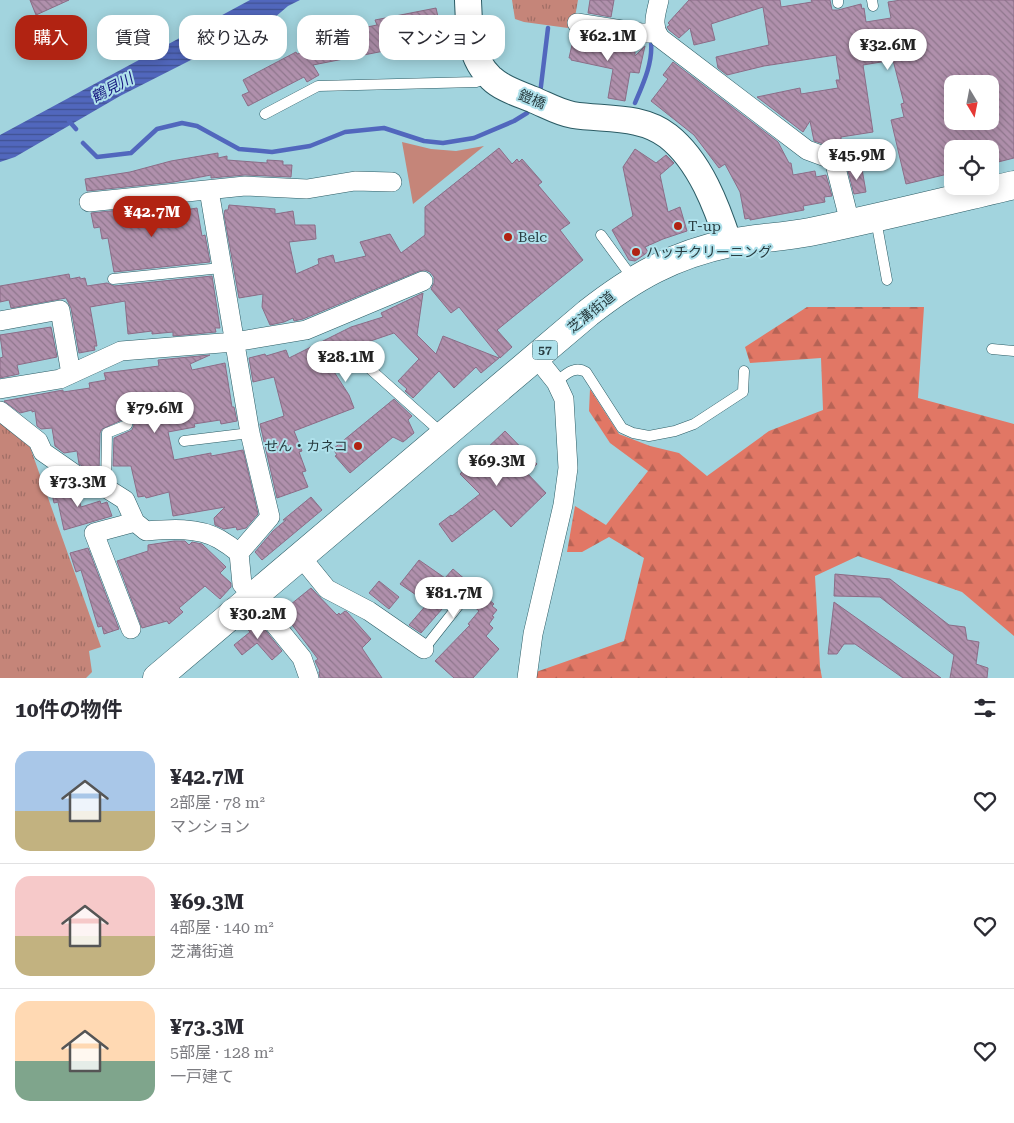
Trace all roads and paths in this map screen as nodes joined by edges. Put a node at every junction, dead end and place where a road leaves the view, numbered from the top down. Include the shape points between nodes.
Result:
1 (468, 0) edge
2 (659, 1) edge
3 (577, 22) dead end
4 (657, 33) junction
5 (492, 78) junction
6 (264, 114) dead end
7 (392, 182) dead end
8 (1014, 185) edge
9 (209, 190) junction
10 (89, 202) dead end
11 (863, 220) junction
12 (601, 235) dead end
13 (729, 244) junction
14 (221, 268) junction
15 (113, 280) dead end
16 (634, 280) junction
17 (887, 280) dead end
18 (423, 281) dead end
19 (0, 321) edge
20 (234, 342) junction
21 (992, 349) dead end
22 (1014, 351) edge
23 (536, 357) junction
24 (369, 368) dead end
25 (744, 371) dead end
26 (72, 374) junction
27 (556, 382) junction
28 (0, 389) edge
29 (0, 411) edge
30 (127, 425) dead end
31 (250, 433) junction
32 (445, 435) junction
33 (184, 441) dead end
34 (106, 488) junction
35 (135, 522) junction
36 (239, 553) junction
37 (302, 557) junction
38 (253, 598) junction
39 (458, 606) dead end
40 (131, 630) dead end
41 (424, 649) joint
42 (157, 678) edge
43 (309, 678) edge
44 (527, 678) edge

1 - 5 street via 475,56
2 - 4 street via 654,17
3 - 4 street
4 - 11 street via 672,48 807,150 834,160
5 - 6 lane via 476,82 318,86
5 - 13 street, 鎧橋 via 571,115 636,122 668,136 692,162
7 - 9 street via 355,181 307,189 246,186
8 - 11 main road, 芝溝街道 / 57
9 - 10 street
9 - 14 street
11 - 13 main road, 芝溝街道 / 57 via 789,236
11 - 17 lane
12 - 16 lane
13 - 16 main road, 芝溝街道 / 57 via 674,259
14 - 15 lane
14 - 20 street
16 - 23 main road, 芝溝街道 / 57 via 601,302
18 - 20 street via 306,330
19 - 26 street via 60,310
20 - 26 street via 121,351
20 - 31 street
21 - 22 lane
23 - 27 street
23 - 32 main road, 芝溝街道 / 57
24 - 32 lane
25 - 27 lane via 743,392 694,424 649,436 622,428 586,372 576,369
26 - 28 street
27 - 44 street via 565,404 568,468 563,505 533,634
29 - 34 street via 38,441 43,452 89,484
30 - 34 lane via 107,433
31 - 33 lane
31 - 36 street via 270,517
32 - 37 main road, 芝溝街道 / 57
34 - 35 street via 125,500
35 - 36 street via 146,531 202,532
35 - 40 street via 94,533
36 - 38 street via 242,584
37 - 38 main road, 芝溝街道 / 57
37 - 41 street via 327,589 369,611
38 - 42 main road, 芝溝街道 / 57
38 - 43 street via 302,658
39 - 41 lane

